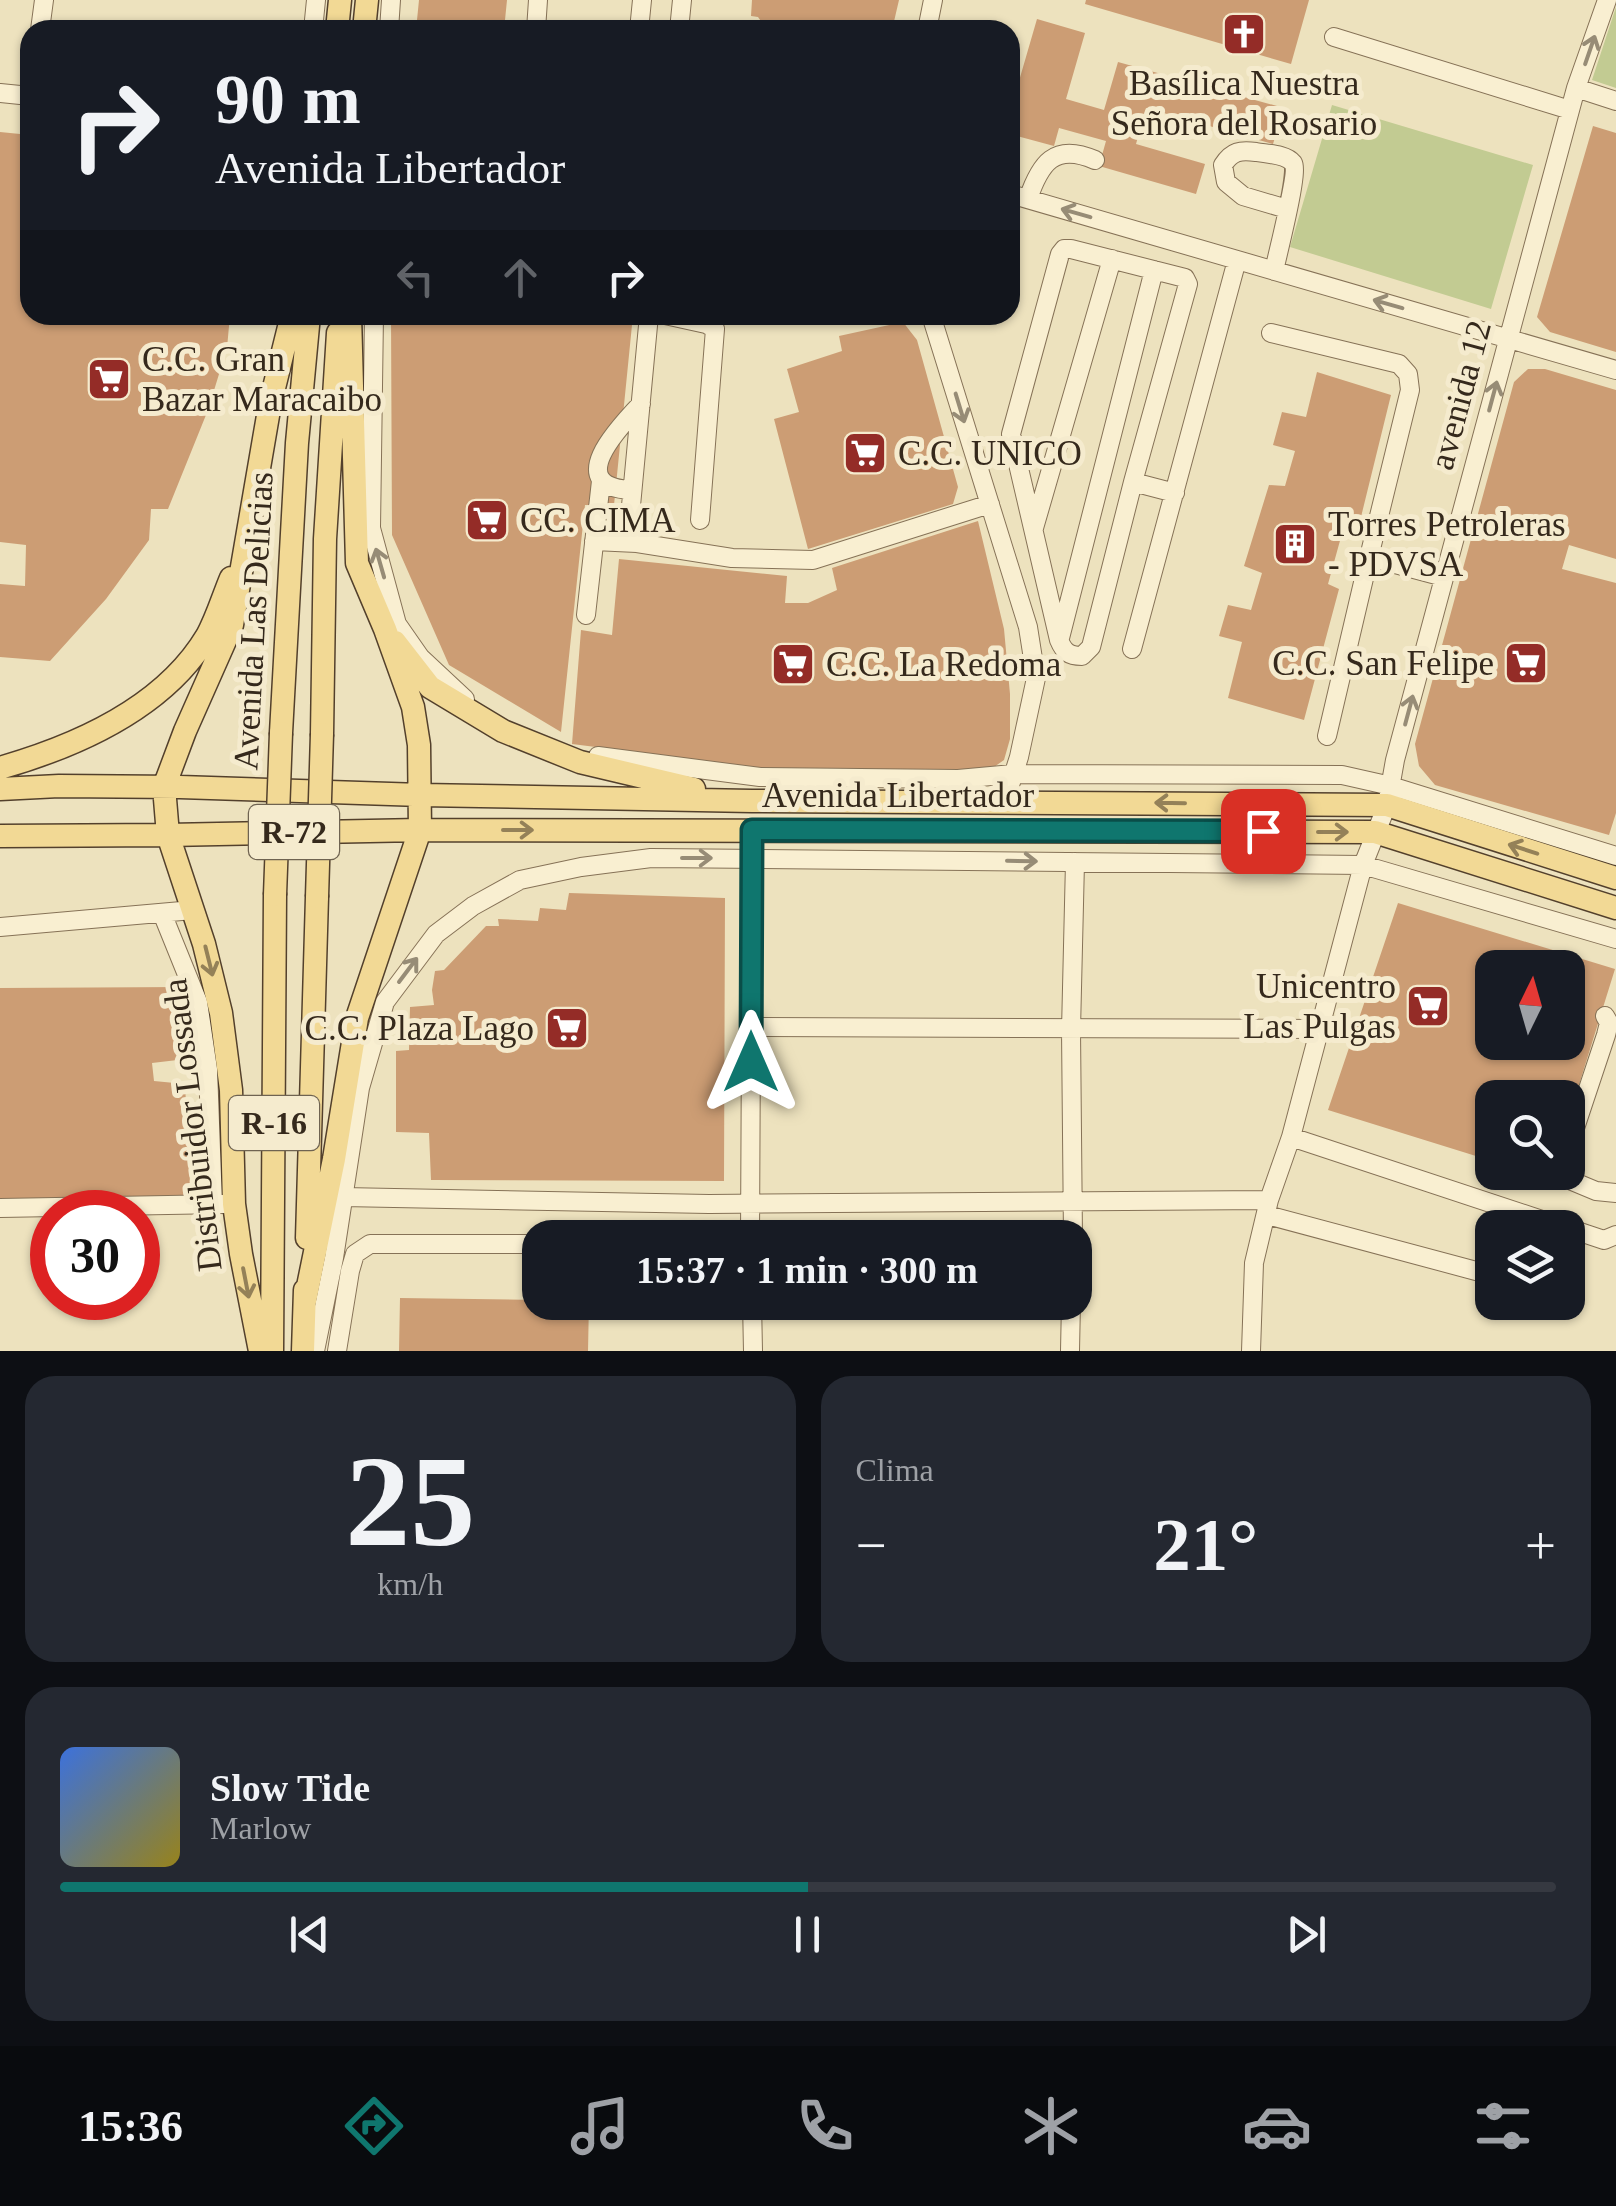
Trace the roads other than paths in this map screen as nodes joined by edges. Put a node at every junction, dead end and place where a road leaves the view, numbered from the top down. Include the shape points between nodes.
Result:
1 (633, 0) edge
2 (642, 0) edge
3 (1607, 0) edge
4 (1334, 37) dead end
5 (1576, 88) junction
6 (1616, 101) edge
7 (1570, 110) junction
8 (1094, 160) dead end
9 (1020, 196) edge
10 (1020, 197) edge
11 (1288, 210) dead end
12 (1112, 259) junction
13 (1237, 260) junction
14 (1154, 270) junction
15 (1274, 271) junction
16 (280, 325) edge
17 (290, 325) edge
18 (308, 325) edge
19 (338, 325) edge
20 (350, 325) edge
21 (374, 325) edge
22 (649, 325) edge
23 (708, 325) edge
24 (934, 325) edge
25 (1271, 333) dead end
26 (1509, 338) junction
27 (1616, 370) edge
28 (270, 404) junction
29 (641, 404) junction
30 (603, 451) junction
31 (636, 460) junction
32 (601, 480) junction
33 (1134, 482) junction
34 (632, 490) junction
35 (1175, 493) junction
36 (990, 504) junction
37 (700, 520) dead end
38 (1033, 530) junction
39 (248, 538) junction
40 (594, 541) junction
41 (637, 543) junction
42 (1369, 557) junction
43 (1444, 577) junction
44 (586, 615) dead end
45 (385, 629) junction
46 (1059, 640) junction
47 (1132, 649) dead end
48 (1327, 736) dead end
49 (0, 768) edge
50 (1013, 774) junction
51 (172, 787) junction
52 (0, 789) edge
53 (421, 795) junction
54 (1389, 796) junction
55 (752, 800) junction
56 (1005, 801) junction
57 (420, 830) junction
58 (752, 830) junction
59 (1375, 832) junction
60 (168, 835) junction
61 (0, 836) edge
62 (752, 858) junction
63 (1613, 861) edge
64 (1076, 862) junction
65 (1363, 865) junction
66 (1616, 908) edge
67 (193, 910) junction
68 (162, 913) junction
69 (0, 928) edge
70 (1616, 940) edge
71 (1605, 1016) dead end
72 (751, 1027) junction
73 (1319, 1029) junction
74 (1071, 1030) junction
75 (1585, 1099) edge
76 (1291, 1137) junction
77 (1585, 1186) edge
78 (1616, 1193) edge
79 (342, 1197) junction
80 (1074, 1202) junction
81 (223, 1204) junction
82 (750, 1204) junction
83 (1268, 1207) junction
84 (0, 1208) edge
85 (1512, 1210) edge
86 (750, 1220) edge
87 (1074, 1220) edge
88 (1585, 1234) edge
89 (1616, 1236) edge
90 (522, 1244) edge
91 (1475, 1271) edge
92 (305, 1301) junction
93 (752, 1320) edge
94 (1071, 1320) edge
95 (260, 1351) edge
96 (272, 1351) edge
97 (303, 1351) edge
98 (315, 1351) edge
99 (337, 1351) edge
100 (753, 1351) edge
101 (1070, 1351) edge
102 (1252, 1351) edge

1 - 2 street
5 -> 3 street, avenida 12
4 - 7 street
5 - 6 street
5 - 7 street, avenida 12
7 - 26 street, avenida 12
8 - 9 street via 1064,153 1046,162
13 -> 10 street
11 - 15 street
12 - 14 street
12 - 38 street
12 - 38 street via 1071,249 1060,254 1011,434
13 - 15 street
13 - 35 street
14 - 33 street via 1188,284
14 - 46 street
26 -> 15 street
16 - 28 street
17 - 28 main road, Distribuidor Lossada
18 - 96 main road, Avenida Las Delicias / R-16, bridge via 275,896
19 - 92 main road, Avenida Las Delicias / R-16, bridge via 325,539
20 - 45 main road via 357,563
50 -> 21 street via 760,777 636,762 582,754 519,730 460,696 420,658 398,624 371,528
22 - 29 street
23 - 37 street via 715,329
24 -> 36 street
25 - 42 street via 1399,364 1408,374 1410,390
26 - 27 street
43 -> 26 street, avenida 12
28 - 39 main road, Distribuidor Lossada
29 - 30 street
29 - 31 street
30 - 31 street via 614,448
30 - 32 street
31 - 34 street
32 - 34 street via 611,489
32 - 40 street
33 - 35 street
33 - 46 street via 1091,647 1070,656
34 - 41 street via 629,527
35 - 47 street
36 - 41 street via 813,560 732,558
36 - 50 street via 1028,627 1036,678
38 - 46 street
39 - 49 main road via 207,636 170,683 114,722
39 - 51 main road, Distribuidor Lossada via 232,626 185,731
40 - 41 street
40 - 44 street
42 - 43 street
42 - 48 street
54 -> 43 street, avenida 12
45 - 53 main road via 413,707
45 - 55 main road via 430,687 503,731 580,762
50 - 54 street via 1342,775
50 - 56 street
51 - 52 main road, R-72
51 - 53 main road, Avenida Libertador / R-72
51 - 60 main road, Distribuidor Lossada
53 - 55 main road, Avenida Libertador / R-72
53 - 57 main road
54 -> 56 main road, Avenida Libertador / R-72
54 - 59 street, avenida 12
63 -> 54 main road, Avenida Libertador / R-72
55 - 56 main road, Avenida Libertador / R-72
57 -> 58 main road, Avenida Libertador / R-72
57 - 60 main road, Avenida Libertador / R-72
57 - 92 main road via 356,1018
58 -> 59 main road, Avenida Libertador / R-72
58 - 62 street
59 - 65 street, avenida 12
59 - 66 main road, Avenida Libertador / R-72
60 - 61 main road, R-72
60 - 67 main road, Distribuidor Lossada
62 -> 64 street
62 - 72 street
79 -> 62 street via 360,1088 386,1002 436,934 520,880 651,858
64 - 65 street
64 - 74 street
65 - 70 street
65 - 73 street, avenida 12
67 - 68 street
67 -> 81 main road, Distribuidor Lossada via 222,1013 230,1090
68 - 69 street
68 - 81 street via 198,1002
71 - 75 street via 1606,1035
72 - 74 street
72 - 82 street
73 - 74 street
73 - 76 street, avenida 12
74 - 80 street
76 - 83 street, avenida 12
76 - 85 street
77 - 78 street
79 - 82 street
79 - 98 street
80 - 82 street
80 - 83 street
80 - 87 street
81 - 84 street
81 -> 95 main road, Distribuidor Lossada via 241,1254
82 - 86 street
83 - 91 street
83 - 102 street, avenida 12 via 1254,1264
88 - 89 street
90 - 99 street via 370,1244 355,1254 350,1270
92 - 97 main road, Avenida Las Delicias / R-16
93 - 100 street
94 - 101 street

